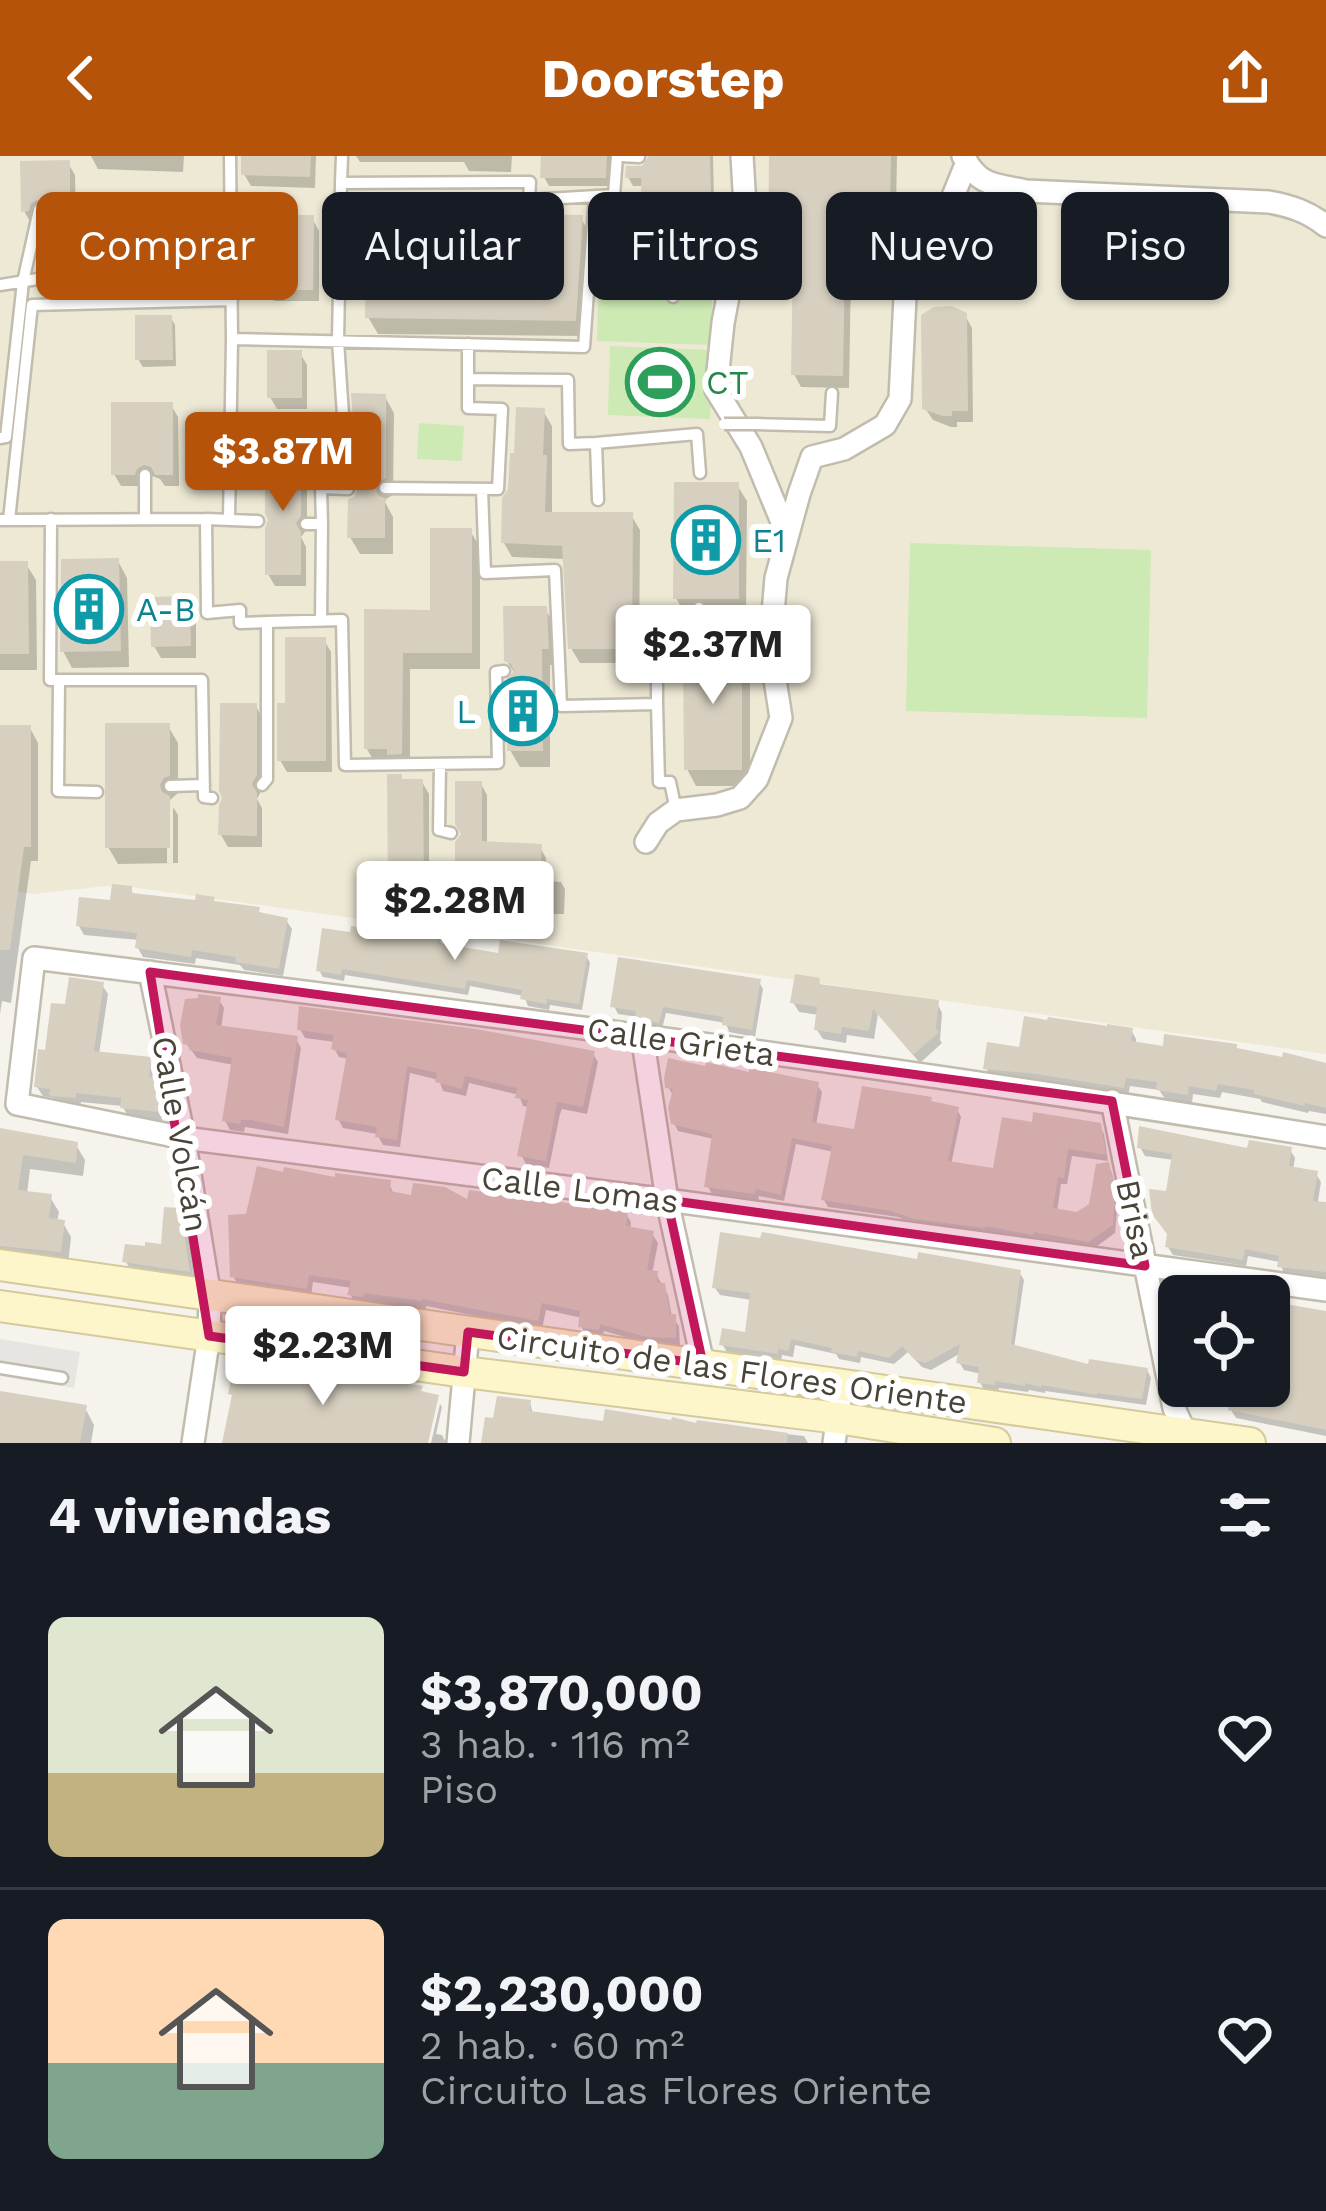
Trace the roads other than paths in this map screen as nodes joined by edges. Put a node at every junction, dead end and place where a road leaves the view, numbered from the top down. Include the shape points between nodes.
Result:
1 (230, 156) edge
2 (342, 156) edge
3 (620, 156) edge
4 (742, 156) edge
5 (639, 157) edge
6 (965, 159) edge
7 (341, 183) junction
8 (231, 192) edge
9 (614, 192) edge
10 (588, 196) edge
11 (36, 223) edge
12 (1326, 226) edge
13 (36, 279) edge
14 (22, 281) junction
15 (0, 285) edge
16 (588, 293) edge
17 (232, 300) joint
18 (232, 339) junction
19 (338, 341) junction
20 (468, 344) junction
21 (468, 380) junction
22 (832, 393) dead end
23 (697, 434) junction
24 (0, 438) edge
25 (596, 443) junction
26 (0, 457) edge
27 (16, 458) junction
28 (700, 473) dead end
29 (145, 475) dead end
30 (386, 488) dead end
31 (482, 489) junction
32 (598, 500) dead end
33 (51, 519) junction
34 (145, 519) junction
35 (206, 519) junction
36 (4, 520) edge
37 (229, 520) junction
38 (258, 520) dead end
39 (306, 524) dead end
40 (322, 524) junction
41 (788, 534) junction
42 (699, 608) dead end
43 (321, 621) junction
44 (266, 622) junction
45 (504, 671) dead end
46 (59, 680) junction
47 (326, 702) dead end
48 (344, 703) junction
49 (657, 704) junction
50 (440, 764) junction
51 (262, 784) dead end
52 (204, 785) junction
53 (170, 786) dead end
54 (58, 791) junction
55 (98, 792) dead end
56 (212, 798) dead end
57 (43, 799) dead end
58 (676, 809) junction
59 (439, 830) dead end
60 (646, 842) dead end
61 (150, 972) junction
62 (642, 1035) junction
63 (1112, 1101) junction
64 (17, 1104) joint
65 (1326, 1137) edge
66 (184, 1138) junction
67 (668, 1199) junction
68 (0, 1265) edge
69 (1145, 1266) junction
70 (1326, 1290) edge
71 (210, 1297) junction
72 (0, 1306) edge
73 (468, 1332) junction
74 (208, 1336) junction
75 (703, 1364) junction
76 (0, 1368) edge
77 (464, 1372) junction
78 (62, 1378) dead end
79 (842, 1384) junction
80 (836, 1430) edge
81 (1175, 1432) edge
82 (193, 1443) edge
83 (458, 1443) edge
84 (995, 1443) edge
85 (1250, 1443) edge

1 - 8 lane
2 - 7 lane
3 - 5 lane
3 - 9 lane
4 - 41 street via 745,206 716,390
6 - 12 street via 979,179 1012,188 1269,202
6 - 41 street via 904,297 900,399 885,425 812,458
7 - 10 lane via 530,182 529,200
7 - 19 lane
11 - 14 lane
13 - 14 lane
14 - 15 lane
14 - 24 lane via 7,437
16 - 20 lane via 584,346
17 - 18 lane
17 - 27 lane via 32,305
18 - 19 lane
18 - 37 lane
19 - 20 lane
19 - 40 lane via 348,489 321,488
20 - 21 lane
21 - 25 lane via 568,380 569,444
21 - 31 lane via 469,408 502,409 498,489
22 - 23 lane, bridge via 830,426 724,424
23 - 25 lane
23 - 28 lane
25 - 32 lane
26 - 27 lane
27 - 36 lane
29 - 34 lane
30 - 31 lane
31 - 49 lane via 484,573 555,570 561,706
33 - 34 lane
33 - 36 lane
33 - 46 lane via 50,680
34 - 35 lane
35 - 37 lane
35 - 44 lane via 207,613 240,610 240,623
37 - 38 lane
39 - 40 lane
40 - 43 lane
41 - 58 street via 770,648 781,718 757,778 740,798
42 - 49 lane via 697,638 657,639
43 - 44 lane
43 - 48 lane via 342,620
44 - 51 lane
45 - 50 lane via 496,672 498,763
46 - 52 lane via 202,680
46 - 54 lane
47 - 48 lane
48 - 50 lane via 345,765
49 - 58 lane via 659,782 670,782
50 - 59 lane
52 - 53 lane
52 - 56 lane via 204,797
54 - 55 lane
54 - 57 lane
58 - 60 street
61 - 62 street, Calle Grieta
61 - 64 street, Calle Grieta via 34,958
61 - 66 street, Calle Volcán
62 - 63 street, Calle Grieta
62 - 67 street
63 - 65 street, Calle Grieta
63 - 69 street, Brisa
64 - 66 street, Calle Lomas
66 - 67 street, Calle Lomas
66 - 71 street, Calle Volcán
67 - 69 street, Calle Lomas
67 - 75 street
68 - 71 main road, Circuito de las Flores Oriente
69 - 70 street, Calle Lomas
69 - 81 street, Brisa
71 - 73 main road, Circuito de las Flores Oriente
71 - 74 street, Calle Volcán
72 - 74 main road
73 - 75 main road, Circuito de las Flores Oriente
73 - 77 street
74 - 77 main road
74 - 82 street, Calle Volcán
75 - 79 main road, Circuito de las Flores Oriente
76 - 78 lane
77 - 80 main road
77 - 83 street
79 - 80 street
79 - 81 main road, Circuito de las Flores Oriente
80 - 84 main road
81 - 85 main road, Circuito de las Flores Oriente

